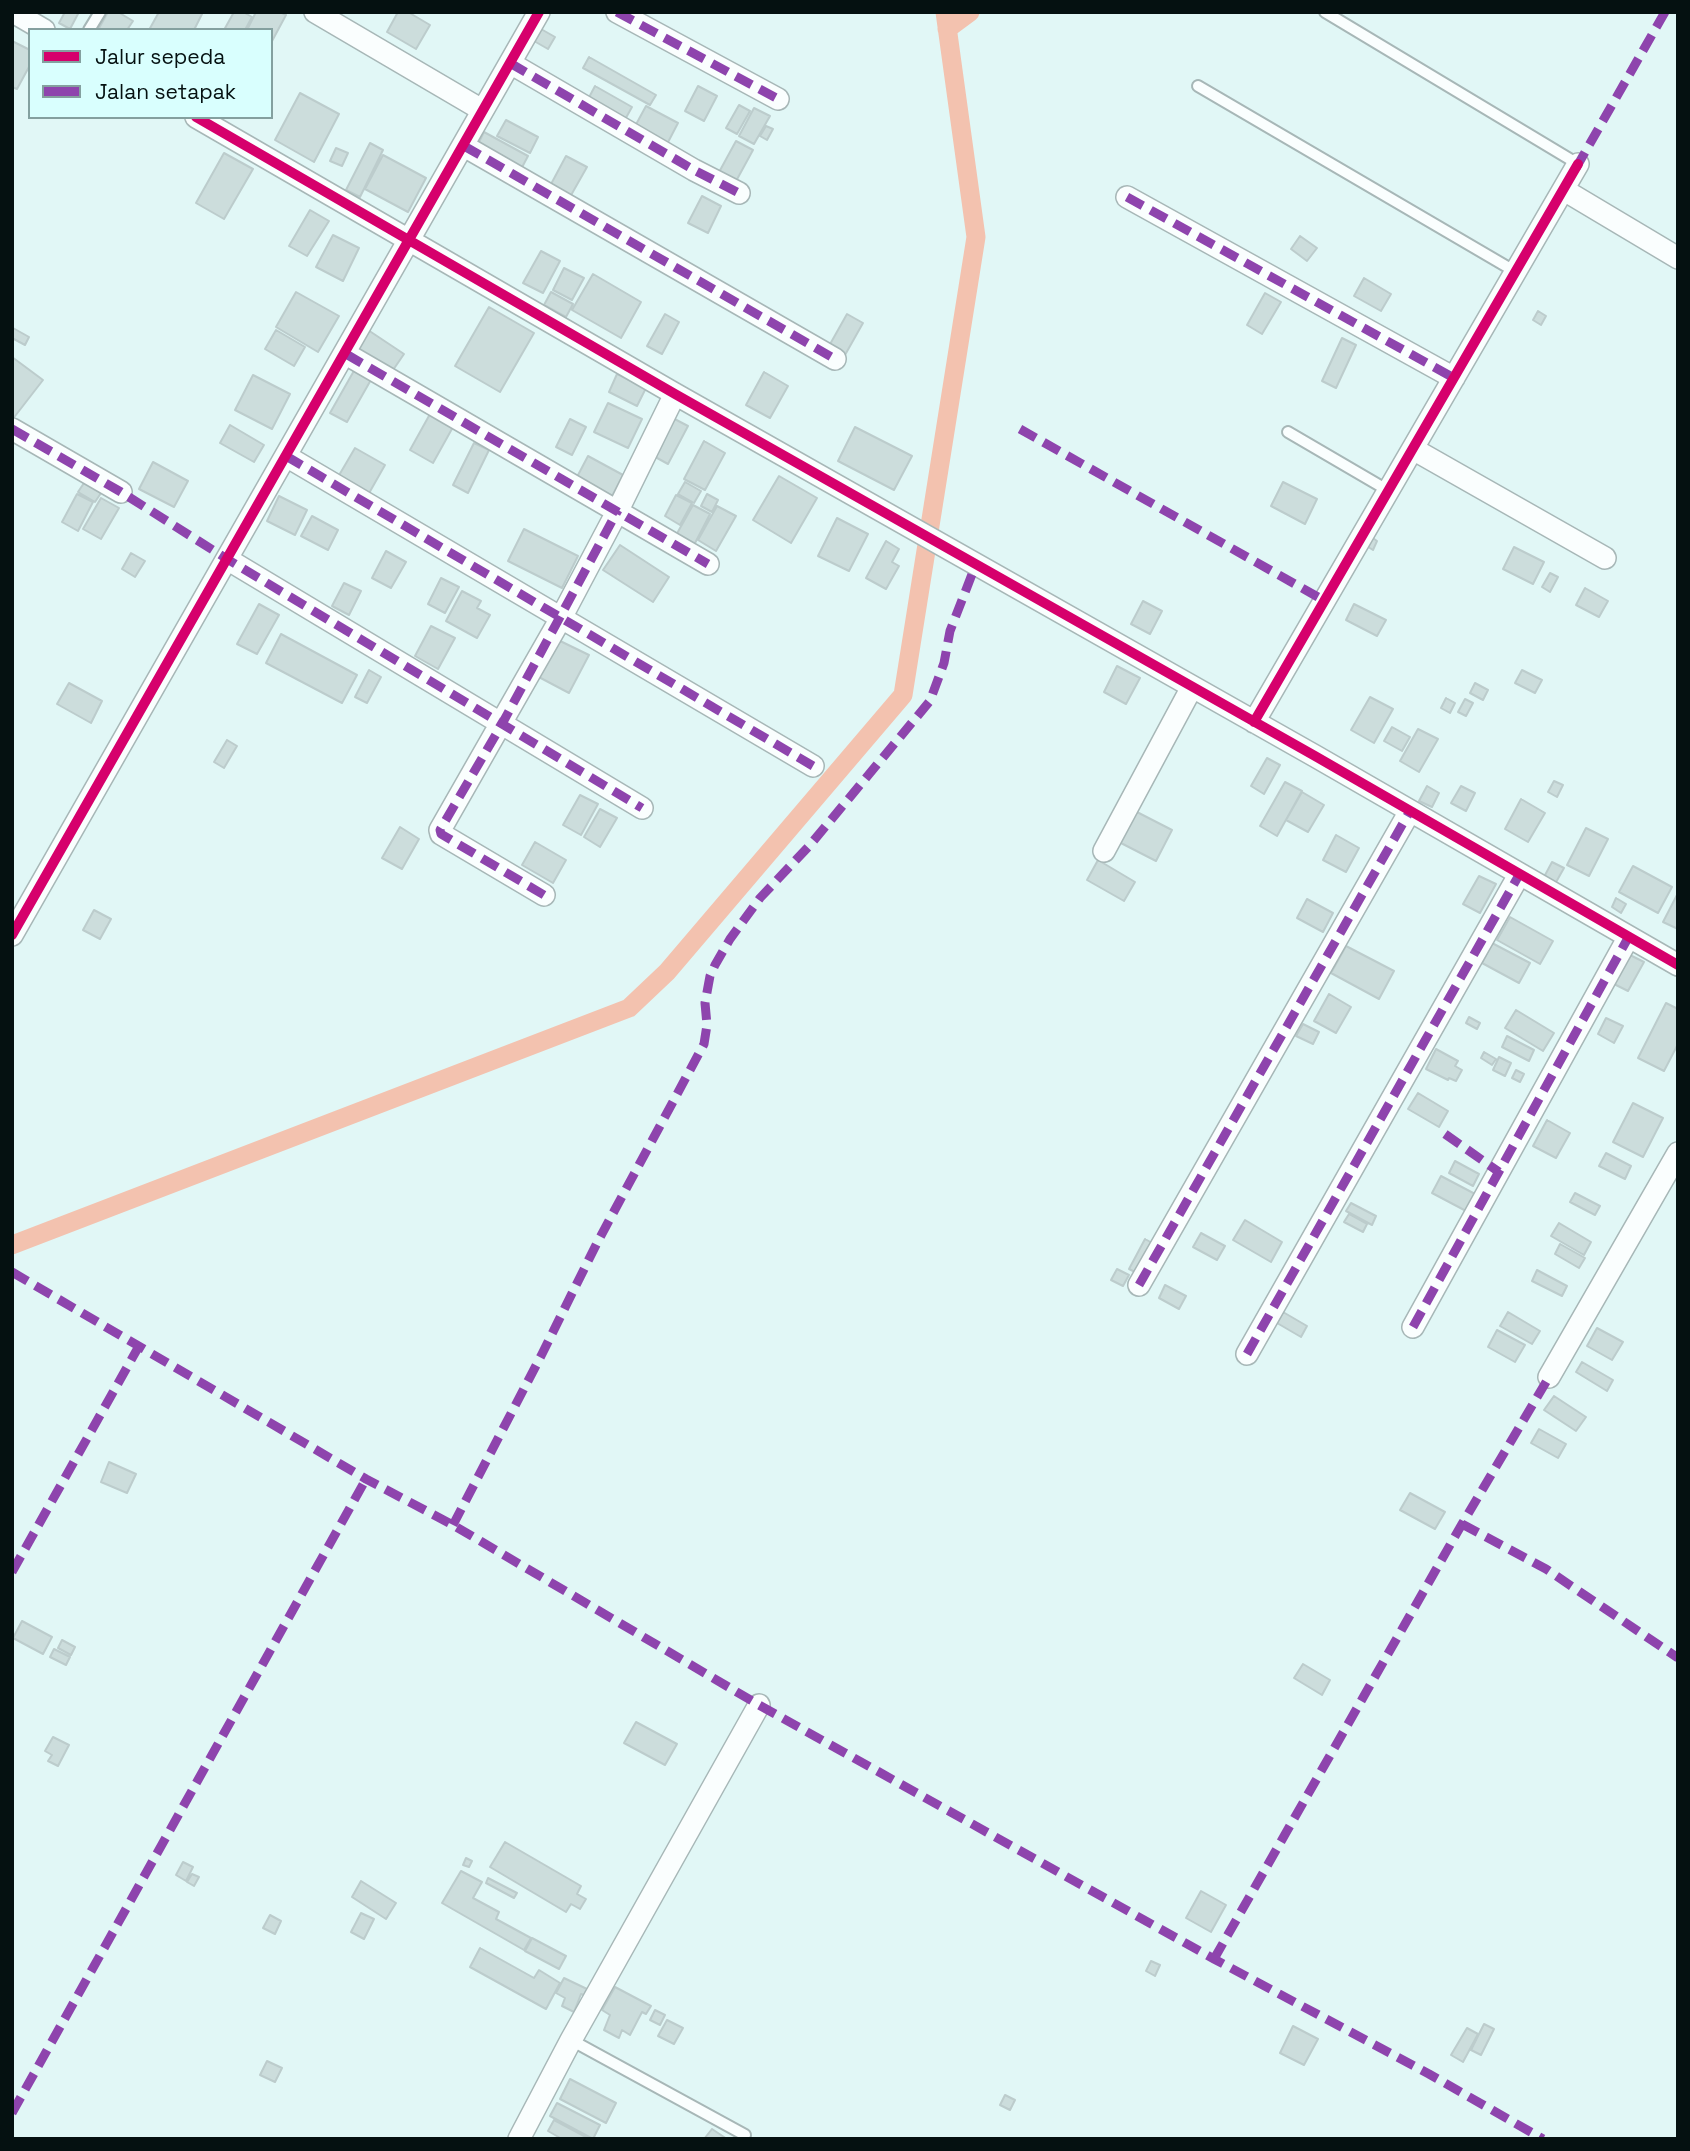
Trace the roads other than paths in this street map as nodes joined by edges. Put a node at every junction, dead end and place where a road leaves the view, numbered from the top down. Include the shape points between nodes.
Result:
1 (13, 12) edge
2 (100, 12) edge
3 (314, 12) edge
4 (539, 12) edge
5 (617, 12) edge
6 (1325, 12) edge
7 (41, 28) edge
8 (90, 28) edge
9 (510, 63) junction
10 (1199, 86) dead end
11 (778, 99) dead end
12 (482, 110) junction
13 (199, 119) edge
14 (464, 146) junction
15 (1578, 164) joint
16 (1564, 190) junction
17 (739, 193) dead end
18 (1127, 197) dead end
19 (408, 240) junction
20 (1678, 258) edge
21 (1516, 272) junction
22 (346, 354) junction
23 (835, 359) dead end
24 (1454, 378) junction
25 (675, 394) junction
26 (12, 429) edge
27 (1288, 432) dead end
28 (1413, 449) junction
29 (286, 456) junction
30 (1389, 491) junction
31 (121, 492) dead end
32 (618, 510) junction
33 (1605, 558) dead end
34 (227, 559) junction
35 (708, 564) dead end
36 (561, 618) junction
37 (1192, 687) junction
38 (1254, 722) junction
39 (502, 724) junction
40 (813, 766) dead end
41 (642, 808) dead end
42 (1410, 811) junction
43 (1104, 850) dead end
44 (1519, 875) junction
45 (544, 895) dead end
46 (12, 935) edge
47 (1628, 938) junction
48 (1678, 965) edge
49 (1678, 1153) edge
50 (1139, 1285) dead end
51 (1413, 1327) dead end
52 (1247, 1354) dead end
53 (1549, 1377) dead end
54 (759, 1705) dead end
55 (571, 2040) junction
56 (746, 2135) dead end
57 (519, 2139) edge

1 - 7 street
2 - 8 lane
3 - 12 street
4 - 9 street
5 - 11 street
6 - 15 lane
9 - 12 street
9 - 17 street
10 - 21 lane
12 - 14 street
13 - 19 street
14 - 19 street
14 - 23 street
15 - 16 street
16 - 20 street
16 - 21 street
18 - 24 street
19 - 22 street
19 - 25 street
21 - 24 street
22 - 29 street
22 - 32 street
24 - 28 street
25 - 32 street
25 - 37 street
26 - 31 street
27 - 30 lane
28 - 30 street
28 - 33 street
29 - 34 street
29 - 36 street
30 - 38 street
32 - 35 street
32 - 36 street
34 - 39 street
34 - 46 street
36 - 39 street
36 - 40 street
37 - 38 street
37 - 43 street
38 - 42 street
39 - 41 street
39 - 45 street via 441,834
42 - 44 street
42 - 50 street
44 - 47 street
44 - 52 street
47 - 48 street
47 - 51 street
49 - 53 street
54 - 55 street
55 - 56 lane
55 - 57 street

